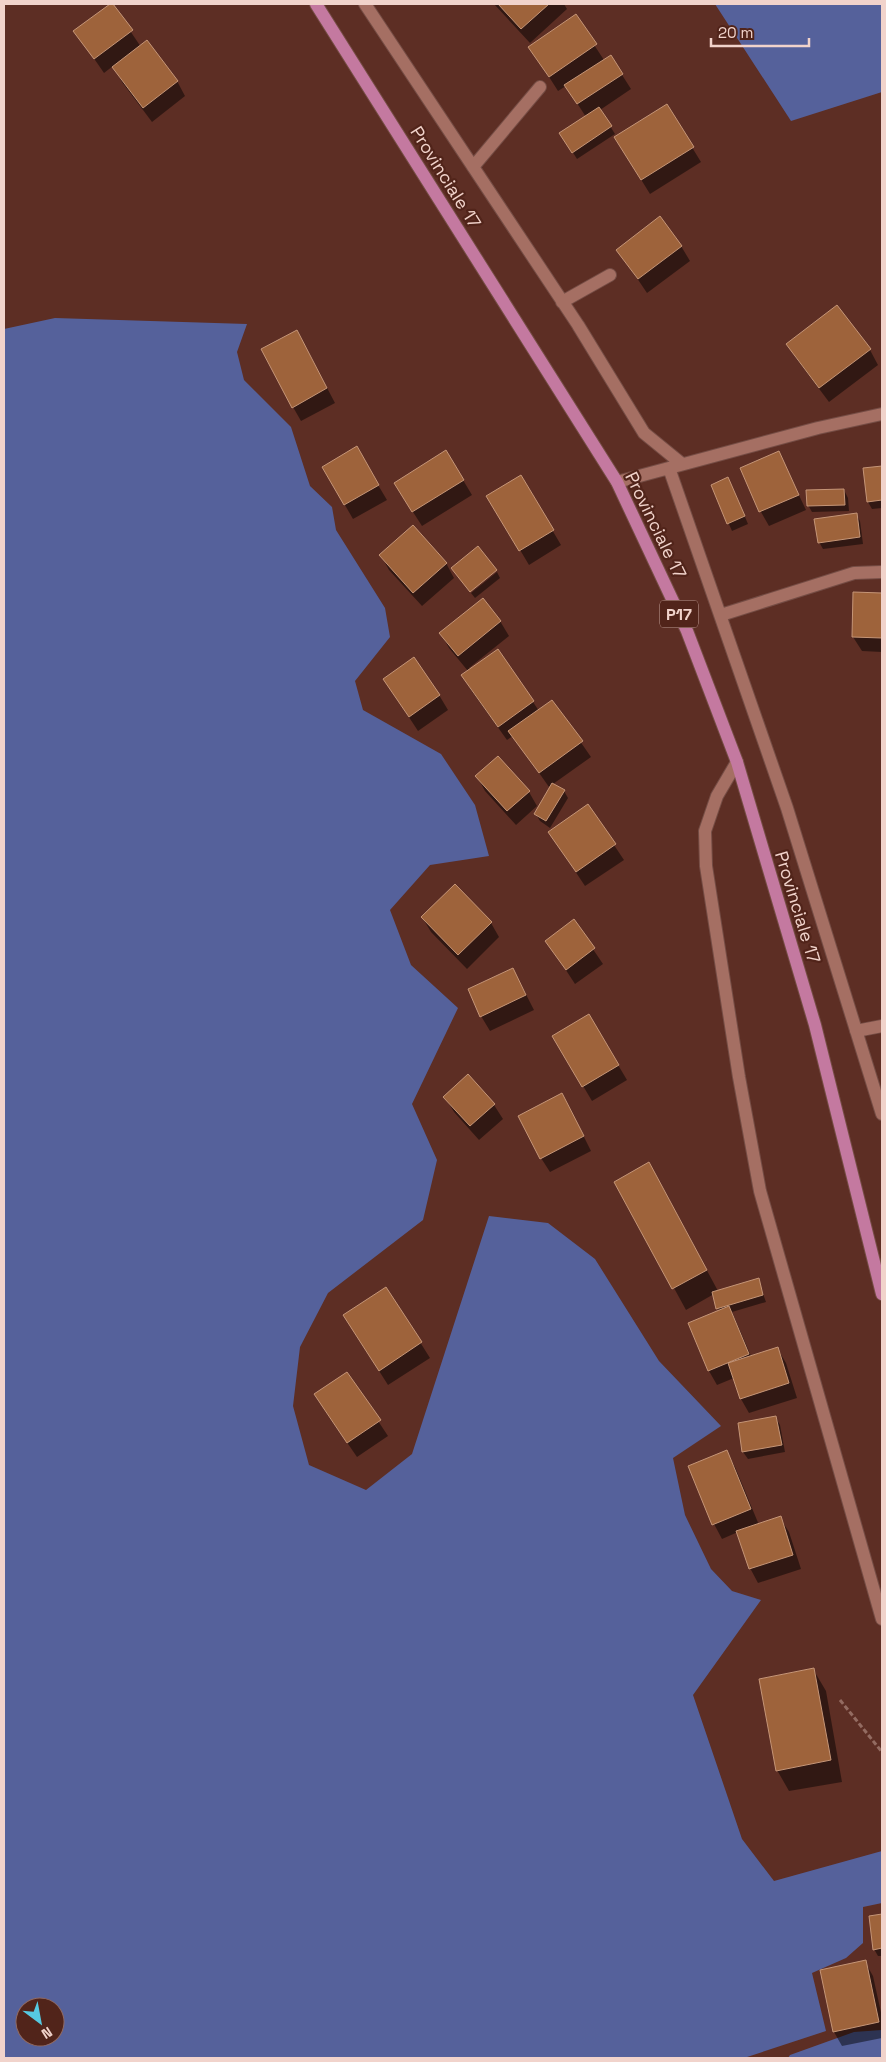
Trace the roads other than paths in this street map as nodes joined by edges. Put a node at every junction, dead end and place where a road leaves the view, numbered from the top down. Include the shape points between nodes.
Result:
1 (316, 4) edge
2 (365, 4) edge
3 (540, 87) dead end
4 (473, 167) junction
5 (610, 275) dead end
6 (562, 302) junction
7 (882, 414) edge
8 (682, 464) junction
9 (669, 468) junction
10 (618, 482) junction
11 (882, 572) edge
12 (721, 615) junction
13 (737, 762) junction
14 (882, 1026) edge
15 (856, 1031) junction
16 (882, 1114) edge
17 (882, 1294) edge
18 (882, 1620) edge

1 - 10 main road, Provinciale 17 / P17
2 - 4 street
3 - 4 street
4 - 6 street
5 - 6 street
6 - 8 street via 644,433
7 - 8 street
8 - 9 street
9 - 10 street
9 - 12 street
10 - 13 main road, Provinciale 17 / P17 via 687,631
11 - 12 street via 854,573
12 - 15 street via 787,808
13 - 17 main road, Provinciale 17 / P17 via 815,1025
13 - 18 street via 716,796 705,831 706,866 739,1077 760,1192
14 - 15 street
15 - 16 street

